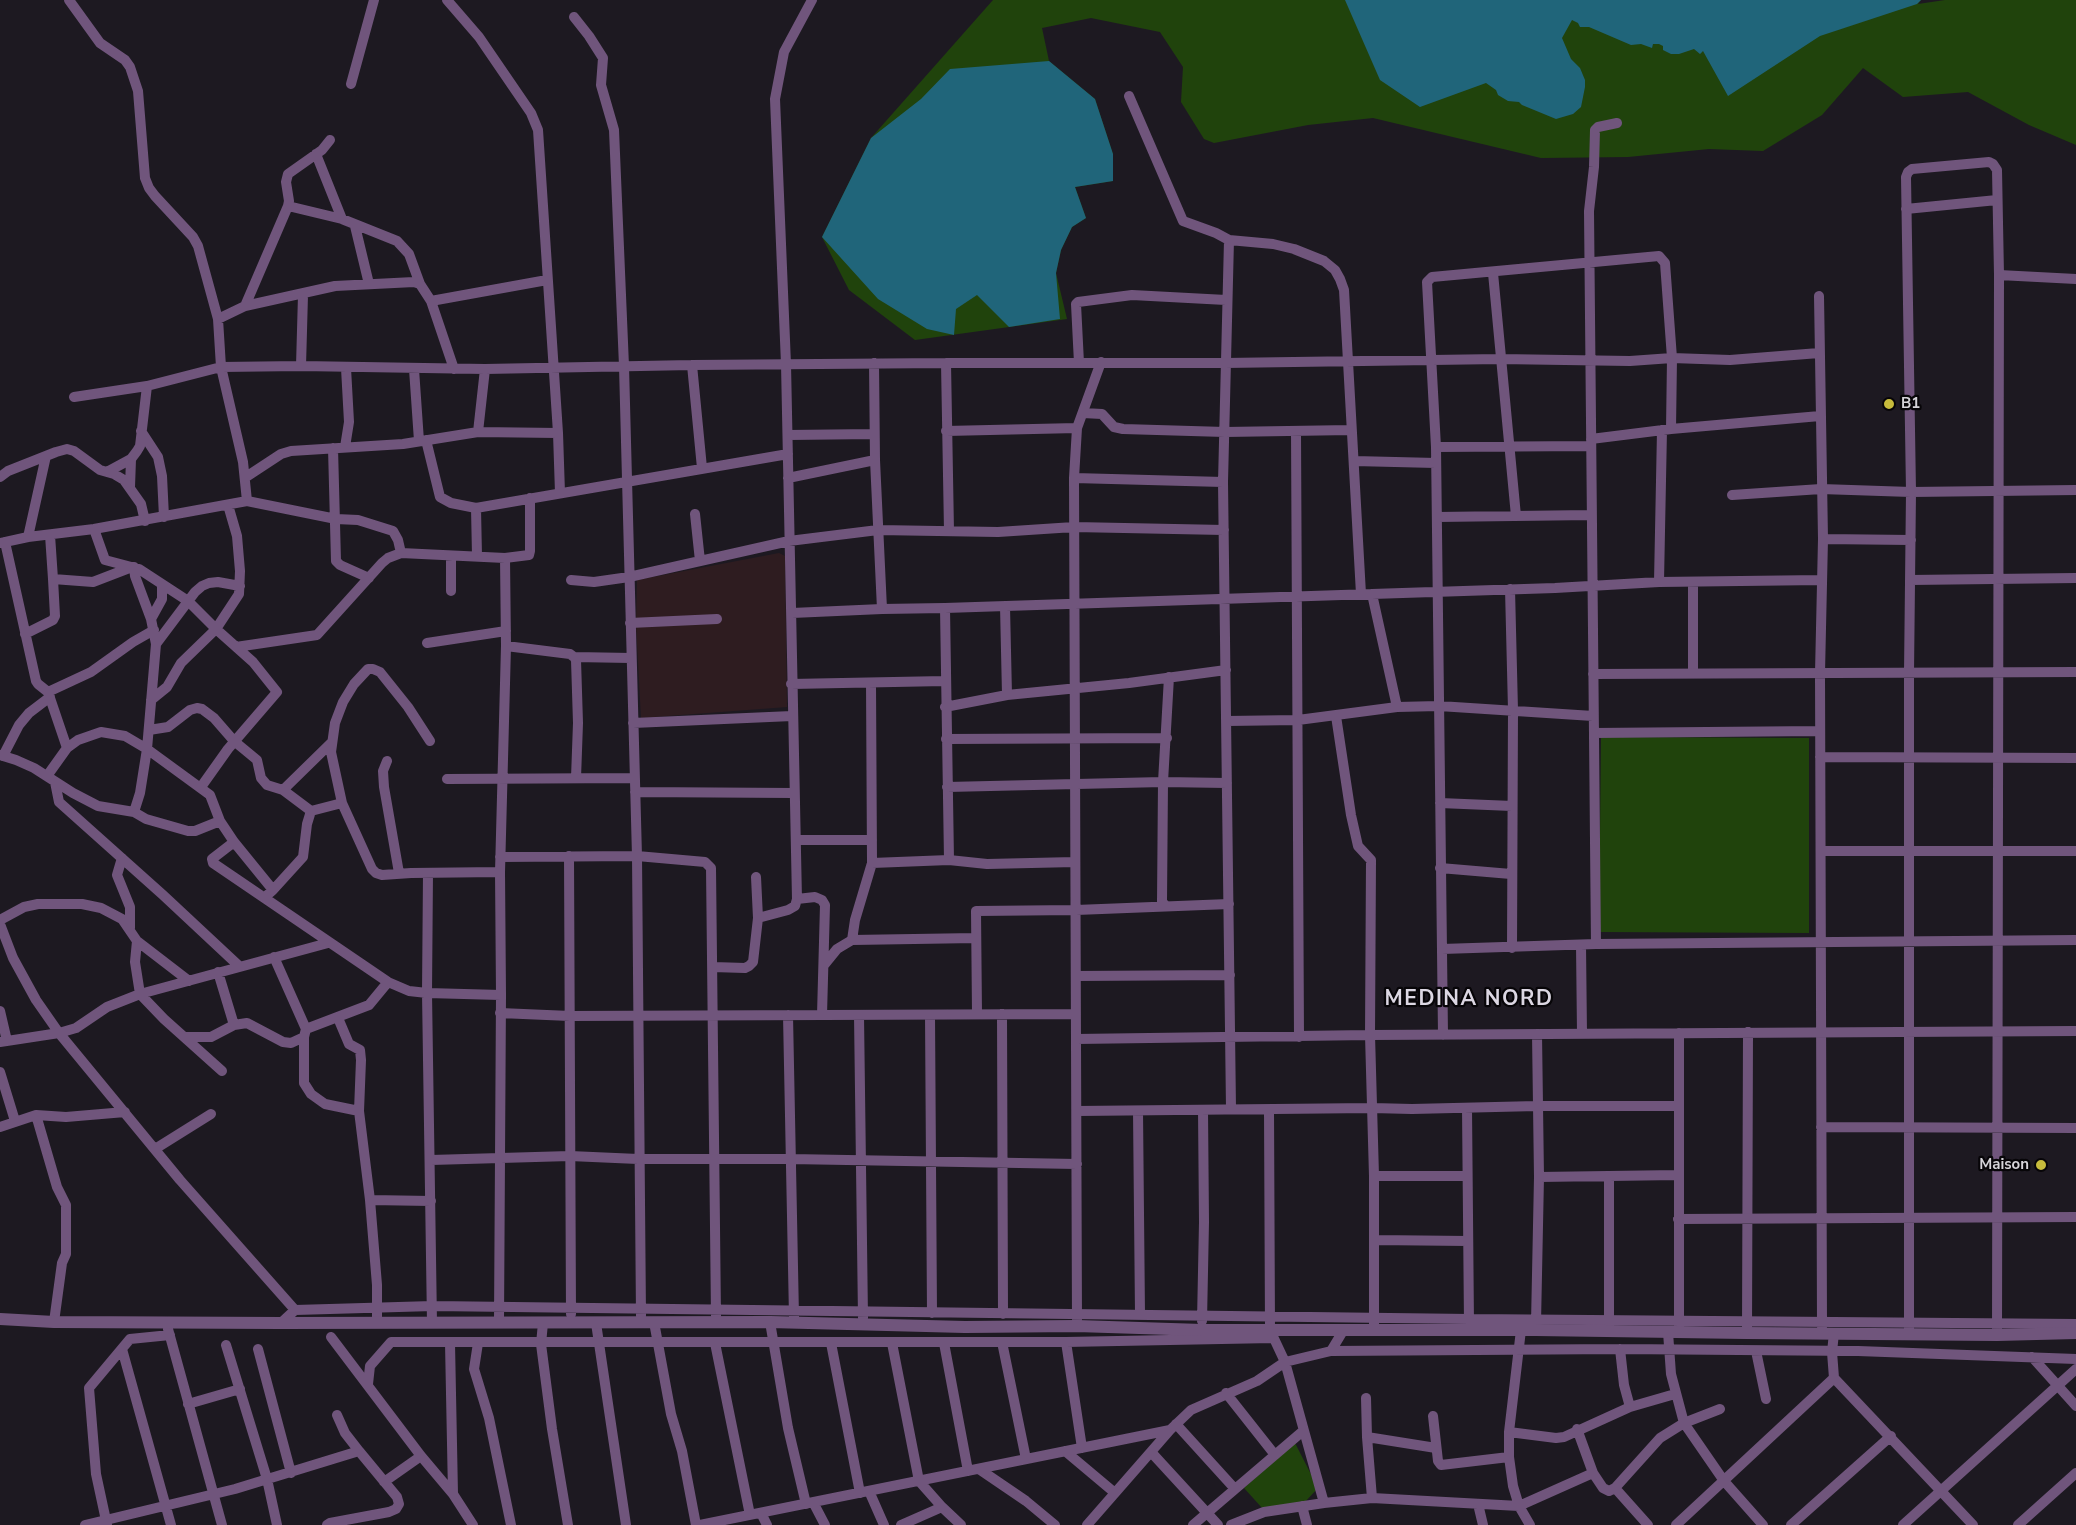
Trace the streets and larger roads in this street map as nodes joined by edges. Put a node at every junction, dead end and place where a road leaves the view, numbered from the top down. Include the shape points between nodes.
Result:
1 (69, 0) edge
2 (374, 0) edge
3 (812, 0) edge
4 (452, 1) edge
5 (574, 17) dead end
6 (351, 84) dead end
7 (1129, 96) dead end
8 (1617, 123) dead end
9 (330, 140) dead end
10 (316, 154) junction
11 (1997, 200) junction
12 (288, 206) junction
13 (1906, 209) junction
14 (342, 219) junction
15 (355, 226) junction
16 (1229, 240) junction
17 (1590, 264) junction
18 (1493, 273) junction
19 (1999, 275) junction
20 (2076, 279) edge
21 (547, 280) junction
22 (369, 284) junction
23 (420, 284) junction
24 (303, 295) junction
25 (1819, 296) dead end
26 (1226, 300) junction
27 (431, 301) junction
28 (245, 306) junction
29 (219, 319) junction
30 (1819, 354) junction
31 (1672, 358) junction
32 (1500, 359) junction
33 (1592, 360) junction
34 (1432, 361) junction
35 (1101, 362) junction
36 (1348, 362) junction
37 (874, 363) junction
38 (946, 363) junction
39 (1078, 363) junction
40 (1225, 363) junction
41 (692, 364) junction
42 (786, 364) junction
43 (301, 366) junction
44 (624, 366) junction
45 (221, 367) junction
46 (346, 368) junction
47 (414, 369) junction
48 (454, 369) junction
49 (485, 369) junction
50 (554, 369) junction
51 (147, 386) junction
52 (74, 397) dead end
53 (1083, 413) junction
54 (1820, 416) junction
55 (1077, 428) junction
56 (1351, 430) junction
57 (1666, 430) junction
58 (141, 431) junction
59 (946, 431) junction
60 (1296, 431) junction
61 (478, 432) junction
62 (1226, 432) junction
63 (558, 433) junction
64 (874, 434) junction
65 (788, 435) junction
66 (422, 440) junction
67 (1591, 442) junction
68 (345, 447) junction
69 (1436, 447) junction
70 (1509, 447) junction
71 (333, 448) junction
72 (788, 454) junction
73 (46, 456) junction
74 (130, 459) junction
75 (874, 460) junction
76 (1354, 461) junction
77 (1436, 464) junction
78 (702, 468) junction
79 (107, 472) junction
80 (0, 477) edge
81 (246, 477) junction
82 (788, 478) junction
83 (1074, 478) junction
84 (627, 481) junction
85 (1223, 482) junction
86 (130, 487) junction
87 (1821, 489) junction
88 (1999, 490) junction
89 (2076, 490) edge
90 (1911, 492) junction
91 (560, 493) junction
92 (1732, 495) dead end
93 (530, 498) junction
94 (247, 501) junction
95 (228, 505) junction
96 (476, 508) junction
97 (695, 514) dead end
98 (1591, 515) junction
99 (1516, 516) junction
100 (164, 517) junction
101 (1437, 517) junction
102 (336, 519) junction
103 (145, 520) junction
104 (1074, 527) junction
105 (94, 529) junction
106 (878, 530) junction
107 (1224, 530) junction
108 (949, 531) junction
109 (50, 535) junction
110 (28, 537) junction
111 (1823, 539) junction
112 (1911, 540) junction
113 (789, 541) junction
114 (3, 542) edge
115 (401, 553) junction
116 (451, 556) junction
117 (477, 556) junction
118 (505, 558) junction
119 (105, 561) junction
120 (700, 561) junction
121 (133, 567) junction
122 (629, 577) junction
123 (105, 578) junction
124 (369, 578) junction
125 (2076, 578) edge
126 (53, 579) junction
127 (1999, 579) junction
128 (571, 580) dead end
129 (1822, 580) junction
130 (1910, 580) junction
131 (1659, 582) junction
132 (1693, 582) junction
133 (162, 585) junction
134 (240, 586) junction
135 (1592, 586) junction
136 (1510, 589) junction
137 (451, 591) dead end
138 (1437, 592) junction
139 (176, 593) junction
140 (1366, 594) junction
141 (1296, 596) junction
142 (162, 599) junction
143 (1225, 599) junction
144 (188, 601) junction
145 (1075, 604) junction
146 (1005, 606) junction
147 (945, 608) junction
148 (882, 609) junction
149 (792, 614) junction
150 (717, 619) dead end
151 (630, 623) junction
152 (153, 625) junction
153 (216, 629) junction
154 (506, 632) junction
155 (25, 634) junction
156 (427, 643) dead end
157 (156, 644) junction
158 (506, 646) junction
159 (236, 647) junction
160 (574, 657) junction
161 (631, 658) junction
162 (1226, 670) junction
163 (2076, 672) edge
164 (1694, 673) junction
165 (1820, 673) junction
166 (1909, 673) junction
167 (1999, 673) junction
168 (1593, 674) junction
169 (1169, 677) junction
170 (945, 681) junction
171 (871, 683) junction
172 (791, 684) junction
173 (1075, 688) junction
174 (49, 695) junction
175 (1007, 695) junction
176 (151, 700) junction
177 (945, 706) junction
178 (1439, 706) junction
179 (1397, 707) junction
180 (1513, 710) junction
181 (792, 716) junction
182 (1336, 716) junction
183 (1593, 716) junction
184 (1298, 720) junction
185 (1227, 721) junction
186 (633, 723) junction
187 (149, 730) junction
188 (1820, 731) junction
189 (1594, 733) junction
190 (1075, 738) junction
191 (1167, 738) junction
192 (946, 739) junction
193 (234, 741) junction
194 (430, 741) dead end
195 (331, 743) junction
196 (68, 748) junction
197 (147, 749) junction
198 (2, 756) edge
199 (1820, 757) junction
200 (1909, 758) junction
201 (1999, 758) junction
202 (2076, 758) edge
203 (387, 761) dead end
204 (502, 777) junction
205 (576, 778) junction
206 (634, 778) junction
207 (51, 779) junction
208 (447, 779) dead end
209 (1163, 782) junction
210 (1227, 783) junction
211 (1075, 785) junction
212 (201, 787) junction
213 (947, 787) junction
214 (283, 790) junction
215 (635, 792) junction
216 (795, 793) junction
217 (342, 802) junction
218 (1440, 803) junction
219 (1512, 806) junction
220 (311, 811) junction
221 (134, 812) junction
222 (220, 821) junction
223 (796, 840) junction
224 (872, 840) junction
225 (234, 842) junction
226 (1821, 851) junction
227 (1909, 851) junction
228 (1998, 851) junction
229 (2076, 851) edge
230 (500, 856) junction
231 (569, 856) junction
232 (636, 856) junction
233 (122, 858) junction
234 (949, 860) junction
235 (1075, 862) junction
236 (872, 863) junction
237 (1440, 868) junction
238 (500, 872) junction
239 (399, 873) junction
240 (428, 873) junction
241 (1512, 874) junction
242 (756, 877) dead end
243 (269, 893) junction
244 (797, 899) junction
245 (1229, 904) junction
246 (1165, 905) junction
247 (1076, 910) junction
248 (758, 918) junction
249 (0, 920) edge
250 (0, 924) edge
251 (130, 928) junction
252 (976, 938) junction
253 (137, 940) junction
254 (852, 940) junction
255 (2076, 940) edge
256 (1998, 941) junction
257 (1909, 942) junction
258 (328, 943) junction
259 (1596, 944) junction
260 (1821, 944) junction
261 (1581, 945) junction
262 (1512, 948) junction
263 (1442, 949) junction
264 (274, 957) junction
265 (824, 965) junction
266 (239, 966) junction
267 (713, 967) junction
268 (218, 972) junction
269 (1230, 975) junction
270 (1076, 976) junction
271 (189, 981) junction
272 (388, 982) junction
273 (427, 993) junction
274 (140, 994) junction
275 (501, 995) junction
276 (0, 1011) edge
277 (500, 1012) junction
278 (977, 1014) junction
279 (1002, 1014) junction
280 (1076, 1014) junction
281 (788, 1015) junction
282 (822, 1015) junction
283 (859, 1015) junction
284 (930, 1015) junction
285 (570, 1016) junction
286 (638, 1016) junction
287 (712, 1016) junction
288 (338, 1018) junction
289 (234, 1025) junction
290 (1821, 1031) junction
291 (1909, 1031) junction
292 (1998, 1031) junction
293 (2076, 1031) edge
294 (1748, 1032) junction
295 (59, 1033) junction
296 (305, 1033) junction
297 (1679, 1033) junction
298 (1537, 1034) junction
299 (1582, 1034) junction
300 (1370, 1035) junction
301 (1443, 1035) junction
302 (184, 1037) junction
303 (1230, 1037) junction
304 (1299, 1037) junction
305 (1076, 1039) junction
306 (4, 1042) edge
307 (222, 1071) dead end
308 (0, 1072) edge
309 (1537, 1106) junction
310 (1679, 1106) junction
311 (1372, 1108) junction
312 (1467, 1108) junction
313 (1230, 1109) junction
314 (1203, 1110) junction
315 (1269, 1110) junction
316 (359, 1111) junction
317 (1077, 1111) junction
318 (1138, 1111) junction
319 (125, 1112) junction
320 (211, 1114) dead end
321 (36, 1115) junction
322 (15, 1121) junction
323 (0, 1127) edge
324 (1821, 1127) junction
325 (1999, 1127) junction
326 (1909, 1128) junction
327 (2076, 1128) edge
328 (155, 1149) junction
329 (570, 1156) junction
330 (499, 1159) junction
331 (638, 1159) junction
332 (713, 1159) junction
333 (790, 1159) junction
334 (431, 1160) junction
335 (861, 1161) junction
336 (931, 1161) junction
337 (1002, 1162) junction
338 (1077, 1164) junction
339 (1678, 1175) junction
340 (1374, 1176) junction
341 (1467, 1176) junction
342 (1609, 1176) junction
343 (1539, 1177) junction
344 (370, 1200) junction
345 (431, 1201) junction
346 (1821, 1217) junction
347 (1910, 1217) junction
348 (1998, 1217) junction
349 (2076, 1217) edge
350 (1748, 1218) junction
351 (1678, 1219) junction
352 (1374, 1240) junction
353 (1468, 1241) junction
354 (433, 1306) junction
355 (378, 1307) junction
356 (500, 1308) junction
357 (571, 1309) junction
358 (295, 1310) junction
359 (932, 1313) junction
360 (1003, 1314) junction
361 (1140, 1315) junction
362 (716, 1316) junction
363 (1202, 1316) junction
364 (0, 1317) edge
365 (794, 1317) junction
366 (645, 1318) junction
367 (863, 1318) junction
368 (1077, 1320) junction
369 (499, 1321) junction
370 (54, 1322) junction
371 (166, 1322) junction
372 (770, 1322) junction
373 (281, 1323) junction
374 (377, 1323) junction
375 (432, 1323) junction
376 (543, 1323) junction
377 (572, 1323) junction
378 (596, 1323) junction
379 (1536, 1324) junction
380 (2076, 1324) edge
381 (1374, 1325) junction
382 (1469, 1325) junction
383 (1609, 1326) junction
384 (1747, 1327) junction
385 (1271, 1328) junction
386 (1909, 1328) junction
387 (1675, 1329) junction
388 (1998, 1329) junction
389 (1202, 1330) junction
390 (1521, 1330) junction
391 (1826, 1330) junction
392 (1343, 1331) junction
393 (2076, 1333) edge
394 (170, 1335) junction
395 (331, 1337) dead end
396 (944, 1342) junction
397 (1002, 1342) junction
398 (1066, 1342) junction
399 (450, 1343) junction
400 (478, 1343) junction
401 (598, 1343) junction
402 (657, 1343) junction
403 (715, 1343) junction
404 (772, 1343) junction
405 (831, 1343) junction
406 (892, 1343) junction
407 (541, 1344) junction
408 (226, 1345) dead end
409 (122, 1349) junction
410 (258, 1349) dead end
411 (1620, 1349) junction
412 (1669, 1350) junction
413 (1331, 1351) junction
414 (1519, 1351) junction
415 (1756, 1351) junction
416 (1832, 1352) junction
417 (2032, 1357) junction
418 (2076, 1359) edge
419 (1285, 1362) junction
420 (2076, 1369) edge
421 (1834, 1378) junction
422 (368, 1384) junction
423 (2058, 1385) junction
424 (240, 1389) junction
425 (1226, 1393) junction
426 (1675, 1394) junction
427 (1366, 1398) dead end
428 (1766, 1399) dead end
429 (188, 1404) junction
430 (2076, 1406) edge
431 (1630, 1407) junction
432 (1720, 1408) dead end
433 (337, 1415) dead end
434 (1433, 1416) dead end
435 (1684, 1423) junction
436 (1173, 1427) junction
437 (1577, 1429) junction
438 (1303, 1431) junction
439 (1509, 1432) junction
440 (1891, 1436) junction
441 (1367, 1437) junction
442 (1082, 1448) junction
443 (1436, 1448) junction
444 (359, 1451) junction
445 (1065, 1451) junction
446 (1151, 1452) junction
447 (1275, 1455) junction
448 (421, 1456) junction
449 (1509, 1457) junction
450 (1026, 1459) junction
451 (973, 1470) junction
452 (291, 1473) junction
453 (1593, 1473) junction
454 (2076, 1473) edge
455 (267, 1479) junction
456 (919, 1481) junction
457 (1724, 1481) junction
458 (384, 1482) junction
459 (1614, 1488) junction
460 (1235, 1489) junction
461 (1940, 1491) junction
462 (864, 1492) junction
463 (1115, 1493) junction
464 (213, 1494) junction
465 (453, 1494) junction
466 (1372, 1498) junction
467 (809, 1503) junction
468 (1324, 1503) junction
469 (1478, 1504) junction
470 (165, 1505) junction
471 (1302, 1506) junction
472 (1519, 1506) junction
473 (942, 1507) junction
474 (761, 1513) junction
475 (1207, 1513) junction
476 (750, 1515) junction
477 (1094, 1522) edge
478 (107, 1523) edge
479 (85, 1525) edge
480 (171, 1525) edge
481 (222, 1525) edge
482 (277, 1525) edge
483 (327, 1525) edge
484 (473, 1525) edge
485 (511, 1525) edge
486 (568, 1525) edge
487 (626, 1525) edge
488 (696, 1525) edge
489 (706, 1525) edge
490 (767, 1525) edge
491 (825, 1525) edge
492 (884, 1525) edge
493 (901, 1525) edge
494 (961, 1525) edge
495 (1055, 1525) edge
496 (1193, 1525) edge
497 (1218, 1525) edge
498 (1231, 1525) edge
499 (1307, 1525) edge
500 (1483, 1525) edge
501 (1530, 1525) edge
502 (1648, 1525) edge
503 (1676, 1525) edge
504 (1763, 1525) edge
505 (1791, 1525) edge
506 (1903, 1525) edge
507 (1973, 1525) edge
508 (2018, 1525) edge

1 - 29 street via 100,43 130,67 138,91 145,178 155,196 194,237
2 - 6 street
3 - 42 street via 784,52 775,99
4 - 21 street via 531,112 538,130
5 - 44 street via 603,58 601,85 614,130
7 - 16 street via 1180,217
8 - 17 street via 1598,127 1594,133
9 - 10 street
10 - 12 street via 288,174
10 - 14 street
11 - 13 street
11 - 13 street via 1997,170 1989,162 1912,169 1906,177
11 - 19 street
12 - 14 street
12 - 28 street
13 - 90 street
14 - 15 street
15 - 22 street
15 - 23 street via 405,247
16 - 26 street
16 - 36 street via 1294,249 1335,270 1344,290
17 - 18 street
17 - 31 street via 1659,256 1662,259
17 - 33 street
18 - 32 street
18 - 34 street via 1432,277 1427,282
19 - 20 street
19 - 88 street
21 - 27 street
21 - 50 street
22 - 23 street
22 - 24 street via 335,286
23 - 27 street
24 - 28 street
24 - 43 street
25 - 30 street
26 - 39 street via 1132,295 1078,302
26 - 40 street
27 - 48 street
28 - 29 street
29 - 45 street
30 - 31 street via 1730,360
30 - 54 street
31 - 33 street
31 - 57 street
32 - 33 street
32 - 34 street
32 - 70 street
33 - 67 street
34 - 36 street
34 - 69 street
35 - 39 street
35 - 40 street
35 - 53 street
36 - 40 street
36 - 56 street
37 - 38 street
37 - 42 street
37 - 64 street
38 - 39 street
38 - 59 street
40 - 62 street
41 - 42 street
41 - 44 street
41 - 78 street
42 - 65 street
43 - 45 street
43 - 46 street
44 - 50 street
44 - 84 street
45 - 51 street
45 - 81 street
46 - 47 street
46 - 68 street
47 - 48 street
47 - 66 street
48 - 49 street
49 - 50 street
49 - 61 street
50 - 63 street
51 - 52 street
51 - 58 street
53 - 55 street
53 - 62 street via 1102,414 1114,427 1123,429
54 - 57 street
54 - 87 street
55 - 59 street
55 - 83 street
56 - 60 street
56 - 76 street
57 - 67 street
57 - 131 street
58 - 74 street via 140,446
58 - 100 street via 161,466
59 - 108 street
60 - 62 street
60 - 141 street
61 - 63 street
61 - 66 street
62 - 85 street
63 - 91 street
64 - 65 street
64 - 75 street
65 - 72 street
66 - 68 street
66 - 96 street via 440,497
67 - 70 street
67 - 98 street
68 - 71 street
69 - 70 street
69 - 77 street
70 - 99 street
71 - 81 street via 286,452
71 - 102 street
72 - 78 street
72 - 82 street
73 - 79 street via 67,449
73 - 80 street
73 - 110 street
74 - 79 street
74 - 86 street
75 - 82 street
75 - 106 street
76 - 77 street
76 - 140 street
77 - 101 street
78 - 84 street
79 - 86 street
81 - 94 street
82 - 113 street
83 - 85 street
83 - 104 street
84 - 91 street
84 - 122 street
85 - 107 street
86 - 103 street
87 - 90 street
87 - 92 street
87 - 111 street
88 - 89 street
88 - 90 street
88 - 127 street
90 - 112 street
91 - 93 street
93 - 96 street
93 - 118 street via 529,555
94 - 95 street
94 - 102 street
95 - 100 street
95 - 134 street via 237,536
96 - 117 street
97 - 120 street
98 - 99 street
98 - 135 street
99 - 101 street
100 - 103 street
101 - 138 street
102 - 115 street via 358,520 393,531
102 - 124 street via 336,561
103 - 105 street
104 - 107 street
104 - 108 street
104 - 145 street
105 - 109 street
105 - 119 street
106 - 108 street
106 - 113 street
106 - 148 street
107 - 143 street
109 - 110 street
109 - 126 street
110 - 114 street
111 - 112 street
111 - 129 street
112 - 130 street
113 - 120 street
113 - 149 street
114 - 155 street
115 - 116 street
115 - 124 street via 385,560
116 - 117 street
116 - 137 street
117 - 118 street
118 - 154 street
119 - 121 street
119 - 123 street
120 - 122 street
121 - 123 street
121 - 133 street
121 - 152 street
122 - 128 street via 594,582
122 - 151 street
123 - 126 street via 93,582
124 - 159 street via 318,635
125 - 127 street
126 - 155 street via 53,620
127 - 130 street
127 - 167 street
129 - 132 street
129 - 165 street
130 - 166 street
131 - 132 street
131 - 135 street
132 - 164 street
133 - 139 street
133 - 142 street
134 - 144 street via 209,583 195,591
134 - 153 street via 237,601
135 - 136 street
135 - 168 street
136 - 138 street
136 - 180 street
138 - 140 street
138 - 178 street
139 - 142 street
139 - 144 street
140 - 141 street
140 - 179 street
141 - 143 street
141 - 184 street
142 - 152 street
143 - 145 street
143 - 162 street
144 - 153 street
144 - 157 street
145 - 146 street
145 - 173 street
146 - 147 street
146 - 175 street
147 - 148 street
147 - 170 street
148 - 149 street
149 - 172 street
150 - 151 street
151 - 161 street
152 - 157 street
152 - 174 street via 91,672
153 - 159 street
153 - 176 street via 181,663 167,687
154 - 156 street
154 - 158 street
155 - 174 street via 38,684
157 - 176 street
158 - 160 street
158 - 204 street
159 - 193 street via 277,692
160 - 161 street
160 - 205 street
161 - 186 street
162 - 169 street
162 - 185 street
163 - 167 street
164 - 165 street
164 - 168 street
165 - 166 street
165 - 188 street
166 - 167 street
166 - 200 street
167 - 201 street
168 - 183 street
169 - 173 street
169 - 191 street
170 - 171 street
170 - 177 street
171 - 172 street
171 - 224 street
172 - 181 street
173 - 175 street
173 - 190 street
174 - 196 street
174 - 198 street via 29,713
175 - 177 street
176 - 187 street
177 - 192 street
178 - 179 street
178 - 180 street
178 - 218 street
179 - 182 street
180 - 183 street
180 - 219 street
181 - 186 street
181 - 216 street
182 - 184 street
182 - 300 street via 1358,846 1371,860
183 - 189 street
184 - 185 street
184 - 304 street
185 - 210 street
186 - 206 street
187 - 193 street via 168,727 197,708 214,718
187 - 197 street
188 - 189 street
188 - 199 street
189 - 259 street
190 - 191 street
190 - 192 street
190 - 211 street
191 - 209 street
192 - 213 street
193 - 212 street
193 - 214 street via 257,760 261,778 267,784
194 - 195 street via 380,672 368,669 343,702
195 - 214 street
195 - 217 street
196 - 197 street via 101,732 125,736
196 - 207 street
197 - 212 street
197 - 221 street
198 - 207 street
199 - 200 street
199 - 226 street
200 - 201 street
200 - 227 street
201 - 202 street
201 - 228 street
203 - 239 street via 384,787
204 - 205 street
204 - 208 street
204 - 230 street
205 - 206 street
206 - 215 street
207 - 221 street via 98,806
207 - 233 street via 58,802
209 - 210 street
209 - 211 street
209 - 246 street
210 - 245 street
211 - 213 street
211 - 235 street
212 - 222 street via 212,797
213 - 234 street
214 - 220 street
215 - 216 street
215 - 232 street
216 - 223 street
217 - 220 street
217 - 239 street via 376,873
218 - 219 street
218 - 237 street
219 - 241 street
220 - 243 street via 303,857
221 - 222 street via 188,831
222 - 225 street
223 - 224 street
223 - 244 street
224 - 236 street
225 - 243 street
225 - 243 street via 212,861
226 - 227 street
226 - 260 street
227 - 228 street
227 - 257 street
228 - 229 street
228 - 256 street
230 - 231 street
230 - 238 street
231 - 232 street
231 - 285 street
232 - 267 street via 705,862 711,868
232 - 286 street
233 - 251 street via 117,875 130,907
233 - 266 street
234 - 235 street via 987,864
234 - 236 street
235 - 247 street
236 - 254 street
237 - 241 street
237 - 263 street
238 - 240 street
238 - 275 street
239 - 240 street
240 - 273 street
241 - 262 street
242 - 248 street
243 - 258 street
244 - 248 street via 788,910
244 - 265 street via 815,897 825,905
245 - 246 street
245 - 269 street
246 - 247 street
247 - 252 street via 976,911
247 - 270 street
248 - 267 street via 753,962 745,968
249 - 251 street via 38,904 82,904 101,908
250 - 295 street via 13,958
251 - 253 street
252 - 254 street
252 - 278 street
253 - 271 street
253 - 274 street via 135,962
254 - 265 street via 837,949
255 - 256 street
256 - 257 street
256 - 292 street
257 - 260 street
257 - 291 street
258 - 264 street
258 - 272 street
259 - 260 street
259 - 261 street
260 - 290 street
261 - 262 street
261 - 299 street
262 - 263 street
263 - 301 street
264 - 266 street
264 - 296 street
265 - 282 street
266 - 268 street
267 - 287 street
268 - 271 street
268 - 289 street
269 - 270 street
269 - 303 street
270 - 280 street
271 - 274 street
272 - 273 street
272 - 288 street via 369,1005
273 - 275 street
273 - 334 street
274 - 295 street
274 - 302 street
275 - 277 street
276 - 306 street
277 - 285 street
277 - 330 street
278 - 279 street
278 - 284 street
279 - 280 street
279 - 337 street
280 - 305 street
281 - 282 street
281 - 287 street
281 - 333 street
282 - 283 street
283 - 284 street
283 - 335 street
284 - 336 street
285 - 286 street
285 - 329 street
286 - 287 street
286 - 331 street
287 - 332 street
288 - 296 street
288 - 316 street via 349,1044 360,1050
289 - 296 street via 255,1025 289,1043
289 - 302 street via 211,1037
290 - 291 street
290 - 294 street
290 - 324 street
291 - 292 street
291 - 326 street
292 - 293 street
292 - 325 street
294 - 297 street
294 - 350 street
295 - 306 street
295 - 319 street
296 - 316 street via 304,1083 311,1094 325,1104
297 - 299 street
297 - 310 street
298 - 299 street
298 - 301 street
298 - 309 street
300 - 301 street
300 - 304 street
300 - 311 street
302 - 307 street
303 - 304 street
303 - 305 street
303 - 313 street
305 - 317 street
308 - 322 street
309 - 310 street
309 - 312 street
309 - 343 street
310 - 339 street
311 - 312 street
311 - 315 street
311 - 340 street
312 - 341 street
313 - 314 street
313 - 315 street
314 - 318 street
314 - 363 street
315 - 385 street
316 - 344 street
317 - 318 street
317 - 338 street
318 - 361 street
319 - 321 street via 66,1117
319 - 328 street
320 - 328 street
321 - 322 street
321 - 370 street via 66,1205 66,1254
322 - 323 street
324 - 326 street
324 - 346 street
325 - 326 street
325 - 327 street
325 - 348 street
326 - 347 street
328 - 358 street
329 - 330 street
329 - 331 street
329 - 357 street
330 - 334 street
330 - 356 street
331 - 332 street
331 - 366 street
332 - 333 street
332 - 362 street
333 - 335 street
333 - 365 street
334 - 345 street
335 - 336 street
335 - 367 street
336 - 337 street
336 - 359 street
337 - 338 street
337 - 360 street
338 - 368 street
339 - 342 street
339 - 351 street
340 - 341 street
340 - 352 street
341 - 353 street
342 - 343 street
342 - 383 street
343 - 379 street
344 - 345 street
344 - 355 street
345 - 354 street
346 - 347 street
346 - 350 street
346 - 391 street
347 - 348 street
347 - 386 street
348 - 349 street
348 - 388 street
350 - 351 street
350 - 384 street
351 - 387 street
352 - 353 street
352 - 381 street
353 - 382 street
354 - 355 street
354 - 356 street
354 - 375 street
355 - 358 street
355 - 374 street
356 - 357 street
356 - 369 street
357 - 366 street
357 - 377 street
358 - 373 street
359 - 360 street
359 - 367 street
360 - 368 street
361 - 363 street
361 - 368 street
362 - 365 street
362 - 366 street
362 - 366 street
362 - 372 street
363 - 385 street
363 - 389 street
364 - 370 street
365 - 367 street
365 - 372 street
366 - 378 street
366 - 402 street
367 - 368 street via 965,1327
368 - 389 street
369 - 375 street
369 - 376 street
370 - 371 street
371 - 373 street
371 - 394 street
372 - 404 street
373 - 374 street
374 - 375 street
376 - 377 street
376 - 407 street
377 - 378 street
378 - 401 street
379 - 382 street
379 - 383 street
379 - 390 street
380 - 388 street
381 - 382 street
381 - 385 street
381 - 392 street
382 - 390 street
383 - 387 street
384 - 387 street
384 - 391 street
385 - 389 street
385 - 392 street
385 - 398 street
385 - 419 street
386 - 388 street
386 - 391 street
387 - 412 street
388 - 393 street
390 - 414 street
391 - 416 street
392 - 413 street
394 - 409 street via 130,1339
394 - 429 street
395 - 422 street
396 - 397 street
396 - 406 street
396 - 451 street
397 - 398 street
397 - 450 street
398 - 442 street
399 - 400 street
399 - 422 street via 389,1343 370,1366
399 - 465 street
400 - 407 street
400 - 485 street via 474,1369 489,1418
401 - 402 street
401 - 407 street
401 - 487 street
402 - 403 street
402 - 488 street
403 - 404 street
403 - 476 street
404 - 405 street
404 - 467 street via 788,1428
405 - 406 street
405 - 462 street
406 - 456 street
407 - 486 street
408 - 424 street
409 - 470 street
409 - 478 street via 89,1388 96,1474
410 - 452 street
411 - 412 street
411 - 414 street
411 - 431 street
412 - 415 street
412 - 426 street
413 - 414 street
413 - 419 street
414 - 439 street
415 - 416 street
415 - 428 street
416 - 417 street
416 - 421 street
417 - 418 street
417 - 423 street
419 - 425 street via 1257,1381
419 - 438 street
420 - 423 street
421 - 440 street
421 - 457 street
422 - 448 street
423 - 430 street
423 - 461 street
424 - 429 street
424 - 455 street
425 - 436 street via 1198,1406
425 - 447 street
426 - 431 street
426 - 435 street
427 - 441 street
429 - 464 street
431 - 437 street
432 - 435 street
433 - 444 street
434 - 443 street
435 - 457 street
435 - 459 street via 1650,1447
436 - 442 street
436 - 446 street
436 - 460 street
437 - 439 street via 1556,1438
437 - 453 street
438 - 447 street
438 - 468 street
439 - 449 street
440 - 461 street
440 - 505 street
441 - 443 street
441 - 466 street
442 - 445 street
443 - 449 street via 1441,1464
444 - 452 street
444 - 458 street
445 - 450 street
445 - 463 street
446 - 463 street
446 - 475 street
447 - 460 street
448 - 458 street
448 - 465 street
449 - 472 street
450 - 451 street
451 - 456 street
451 - 495 street via 1026,1501
452 - 455 street
453 - 459 street via 1603,1488
453 - 472 street
454 - 508 street
455 - 464 street
455 - 482 street
456 - 462 street
456 - 473 street
457 - 503 street
457 - 504 street
458 - 483 street via 397,1497 396,1509
459 - 502 street
460 - 475 street
461 - 506 street
461 - 507 street
462 - 467 street
462 - 492 street
463 - 477 street
464 - 470 street
464 - 481 street
465 - 484 street
466 - 468 street
466 - 469 street
467 - 474 street
467 - 491 street
468 - 471 street
469 - 472 street
469 - 500 street
470 - 478 street
470 - 480 street
471 - 498 street via 1264,1512
471 - 499 street
472 - 501 street
473 - 493 street
473 - 494 street
474 - 476 street
474 - 490 street
475 - 496 street
475 - 497 street
476 - 489 street
478 - 479 street

